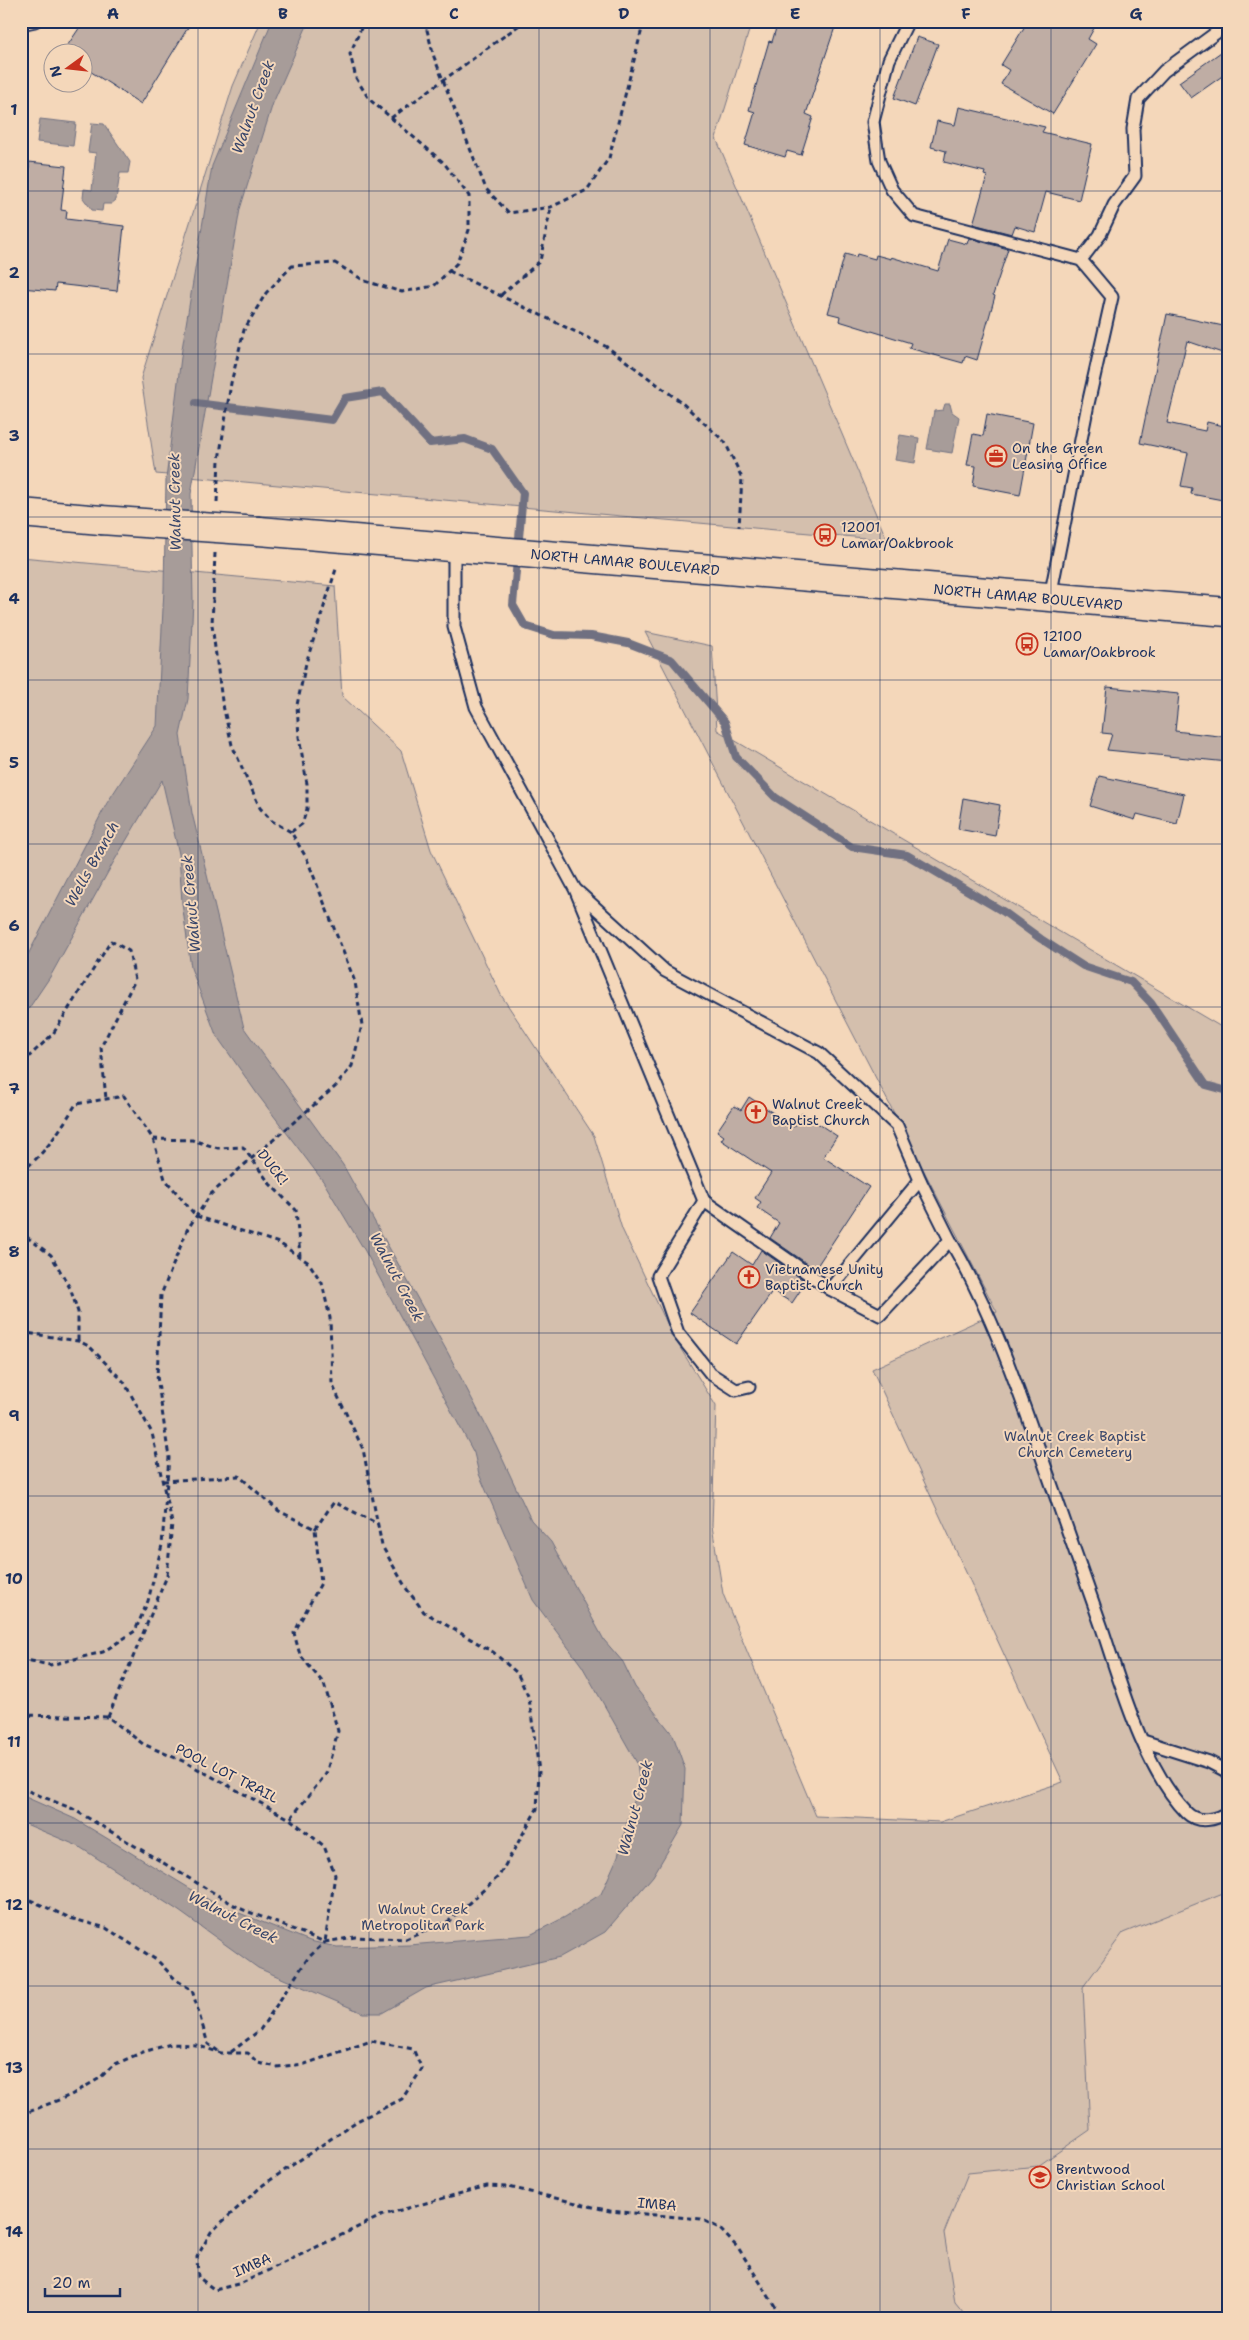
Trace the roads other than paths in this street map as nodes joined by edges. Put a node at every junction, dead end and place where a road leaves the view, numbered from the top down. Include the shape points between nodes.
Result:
1 (35, 21) edge
2 (908, 21) edge
3 (21, 24) edge
4 (1228, 24) edge
5 (1082, 260) junction
6 (21, 513) edge
7 (458, 548) junction
8 (1050, 599) junction
9 (1228, 612) edge
10 (575, 889) junction
11 (920, 1180) junction
12 (704, 1201) junction
13 (950, 1240) junction
14 (830, 1289) junction
15 (749, 1387) dead end
16 (1143, 1740) junction
17 (1228, 1772) edge
18 (1228, 1812) edge

1 - 3 lane
2 - 5 lane via 889,60 873,122 879,160 892,190 914,216
4 - 5 lane via 1164,71 1138,99 1133,129 1135,176
5 - 8 lane via 1112,297
6 - 7 main road, NORTH LAMAR BOULEVARD, bridge
7 - 8 main road, NORTH LAMAR BOULEVARD
7 - 10 lane via 454,627 476,707
8 - 9 main road, NORTH LAMAR BOULEVARD
10 - 11 lane via 665,971 818,1053 897,1126
10 - 12 lane
11 - 13 lane
11 - 14 lane
12 - 14 lane
12 - 15 lane via 658,1276 678,1333 711,1374 736,1390
13 - 14 lane via 880,1314
13 - 16 lane via 972,1278 1006,1353
16 - 17 lane via 1209,1762
16 - 18 lane via 1166,1787 1188,1814 1199,1820 1218,1819

